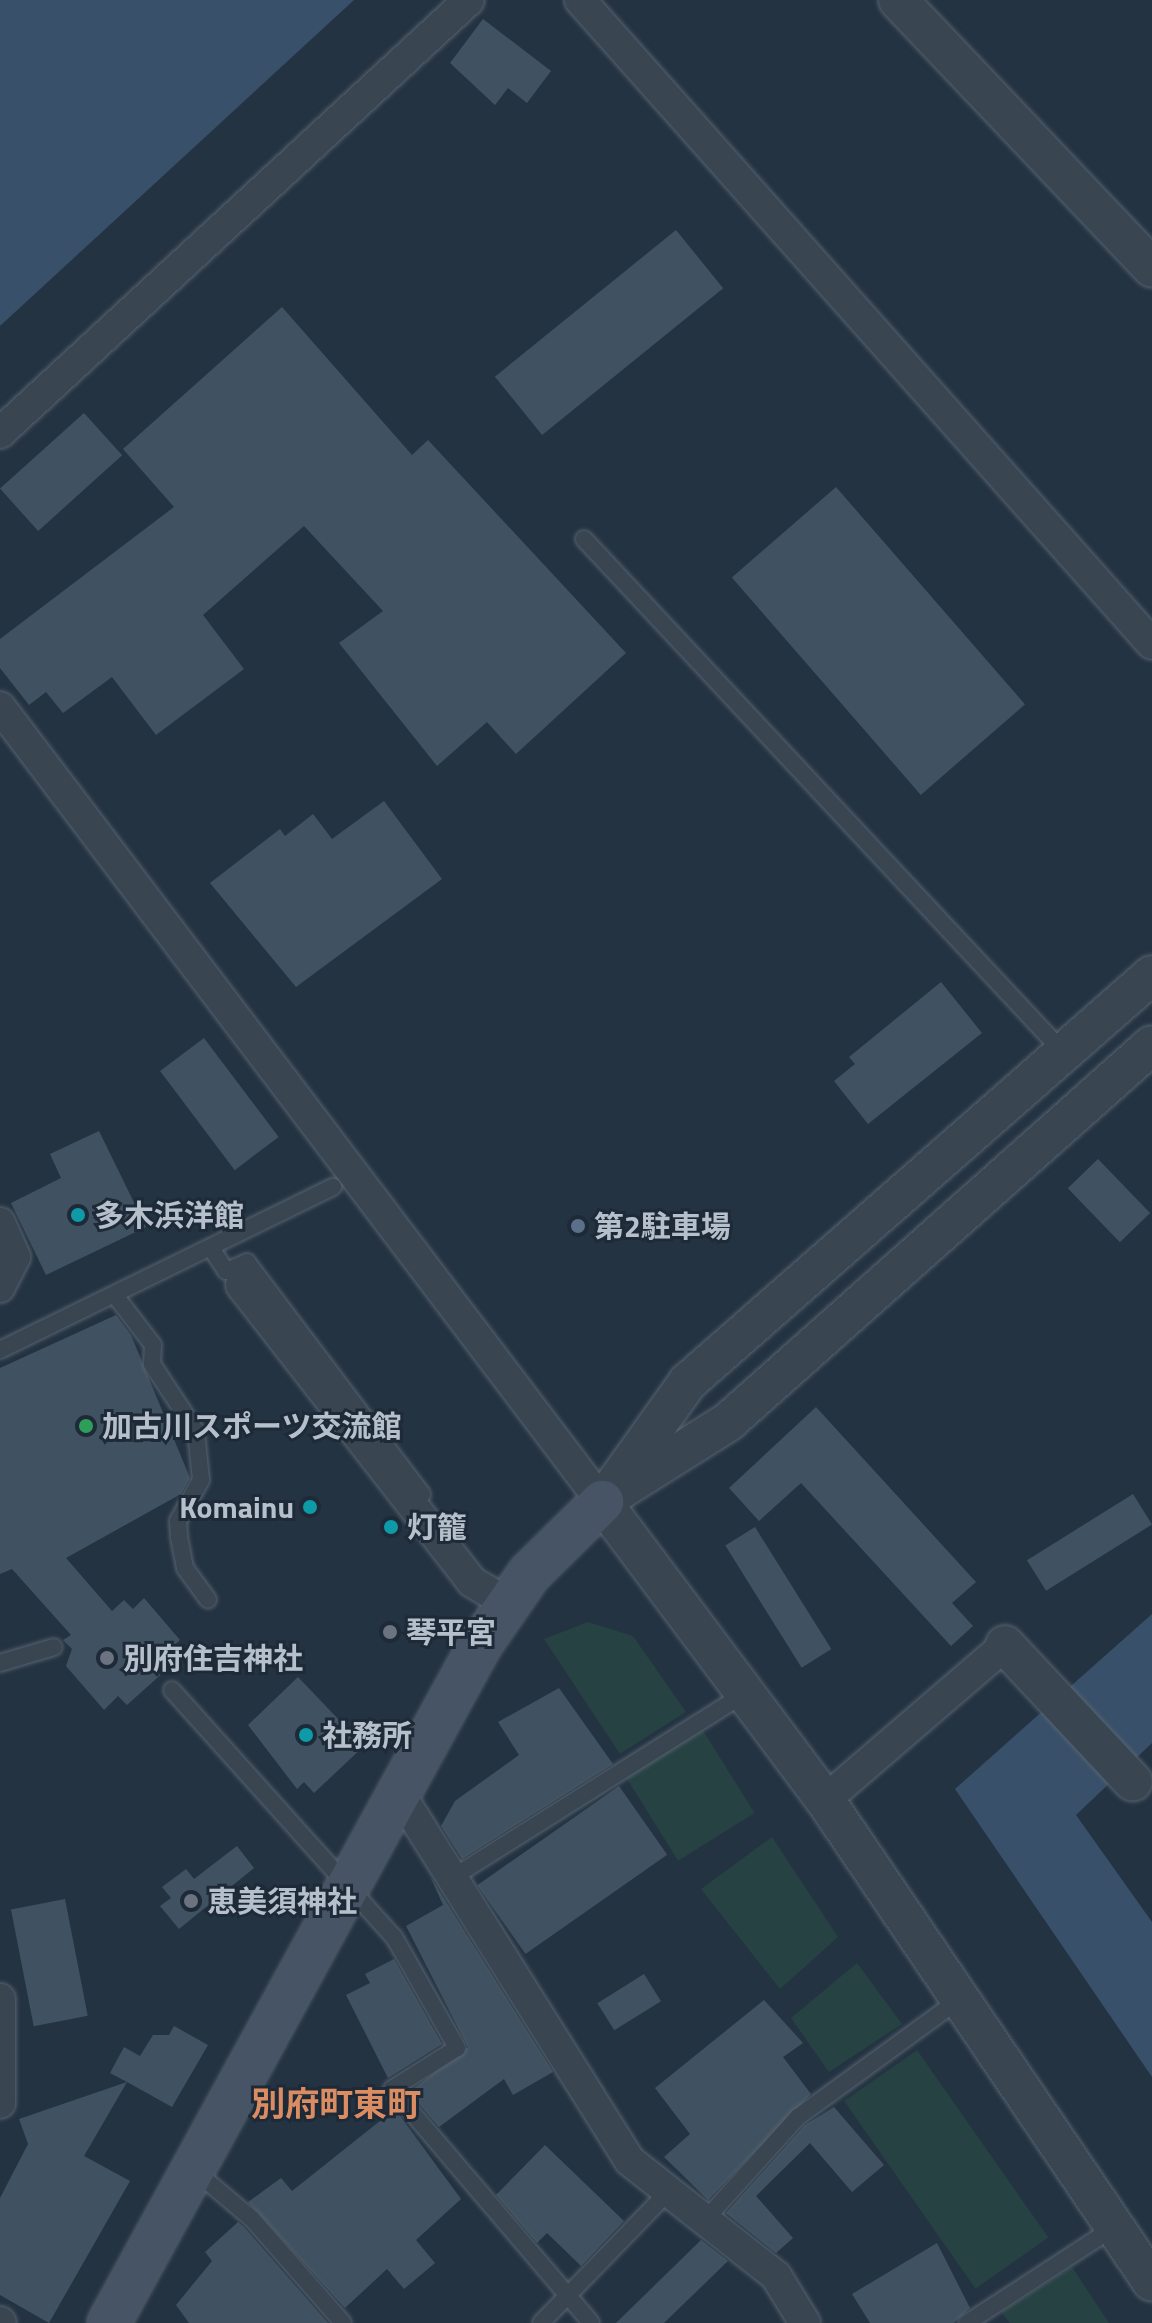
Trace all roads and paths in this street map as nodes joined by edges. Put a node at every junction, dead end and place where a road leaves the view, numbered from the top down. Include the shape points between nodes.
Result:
1 (469, 0) edge
2 (580, 0) edge
3 (898, 0) edge
4 (1152, 268) edge
5 (0, 433) edge
6 (584, 539) dead end
7 (1152, 644) edge
8 (0, 707) edge
9 (1152, 975) edge
10 (1152, 1045) edge
11 (1064, 1053) junction
12 (1103, 1091) junction
13 (333, 1187) dead end
14 (0, 1223) edge
15 (211, 1248) junction
16 (241, 1285) dead end
17 (0, 1287) edge
18 (117, 1298) junction
19 (0, 1350) edge
20 (602, 1502) junction
21 (479, 1569) dead end
22 (208, 1600) dead end
23 (508, 1603) junction
24 (1005, 1645) joint
25 (54, 1647) dead end
26 (0, 1663) edge
27 (172, 1690) dead end
28 (746, 1693) junction
29 (1142, 1781) edge
30 (399, 1793) junction
31 (825, 1800) junction
32 (455, 1876) junction
33 (348, 1885) junction
34 (0, 1999) edge
35 (960, 1999) junction
36 (0, 2103) edge
37 (193, 2169) junction
38 (669, 2191) junction
39 (705, 2220) junction
40 (1115, 2227) junction
41 (1152, 2282) edge
42 (569, 2298) junction
43 (109, 2323) edge
44 (343, 2323) edge
45 (541, 2323) edge
46 (591, 2323) edge
47 (805, 2323) edge
48 (967, 2323) edge

1 - 5 street
2 - 7 street
3 - 4 street
6 - 11 lane
8 - 20 street
9 - 11 street
10 - 12 street
11 - 12 street
11 - 20 street via 688,1382
12 - 20 street via 728,1422
13 - 15 lane
14 - 17 street via 15,1257
15 - 18 lane
15 - 21 lane via 226,1271 247,1262
16 - 23 street via 472,1582
18 - 19 lane
18 - 22 lane via 153,1345 159,1379 196,1431 201,1480 178,1521 179,1537 185,1568
20 - 23 main road
20 - 28 street
23 - 30 main road
24 - 29 street
24 - 31 street
25 - 26 lane
27 - 33 lane
28 - 31 street
28 - 32 lane
30 - 32 street
30 - 33 main road
31 - 35 street
32 - 38 street via 630,2161
33 - 37 main road
33 - 42 lane via 394,1937 457,2048 392,2089
34 - 36 street
35 - 39 lane via 798,2117
35 - 40 street
37 - 43 main road
37 - 44 lane via 252,2219
38 - 39 street
38 - 42 lane
39 - 47 street via 776,2276
40 - 41 street
40 - 48 lane
42 - 45 lane
42 - 46 lane

